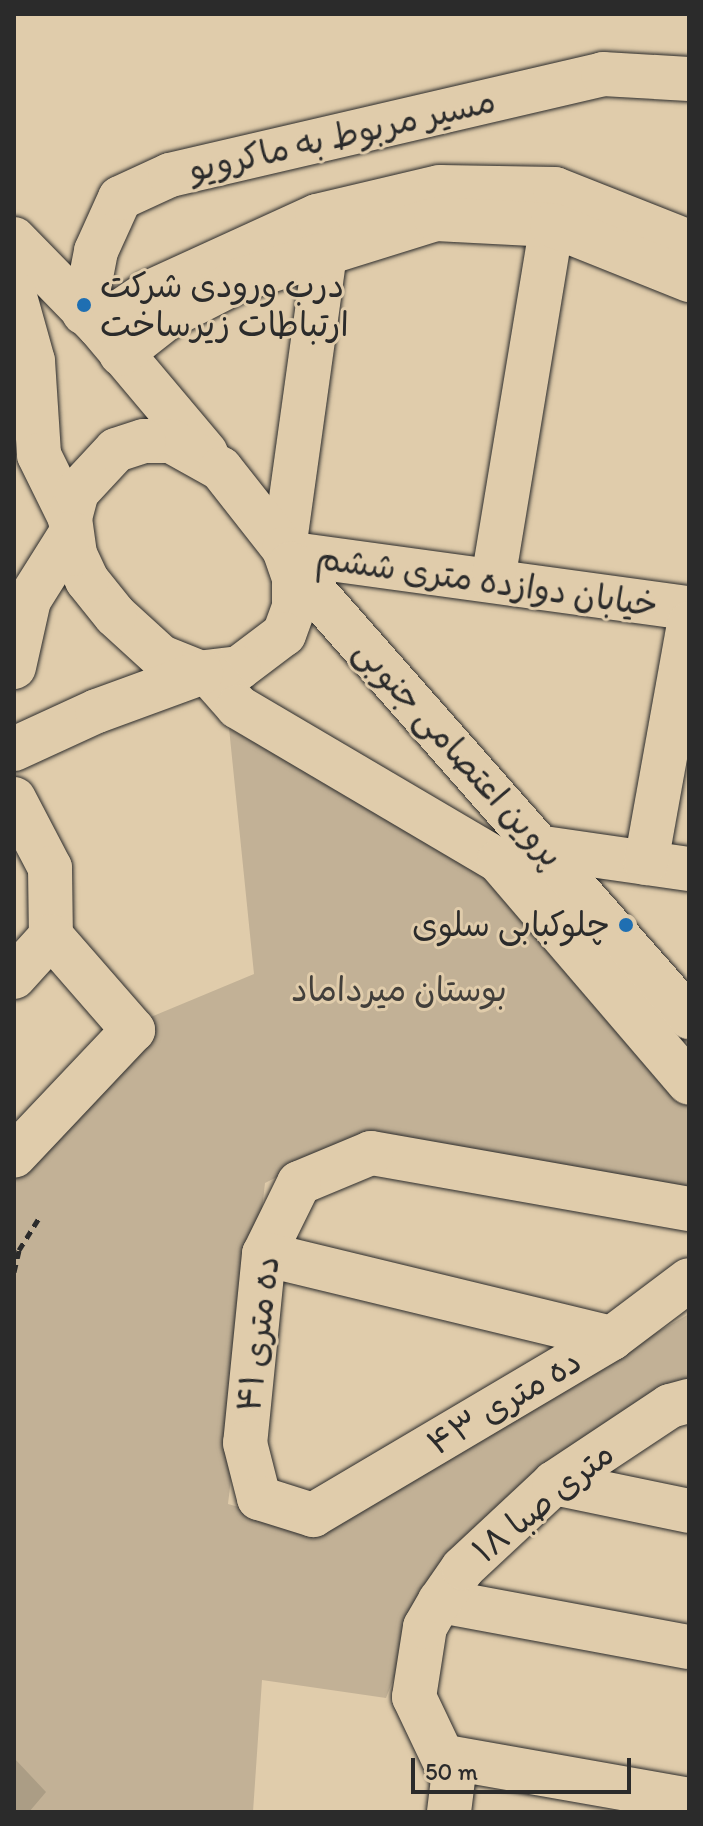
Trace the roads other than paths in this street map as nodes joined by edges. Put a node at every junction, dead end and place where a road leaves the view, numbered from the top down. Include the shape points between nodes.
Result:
1 (689, 79) edge
2 (552, 225) junction
3 (14, 239) edge
4 (689, 242) edge
5 (325, 254) junction
6 (689, 280) edge
7 (14, 293) edge
8 (101, 331) junction
9 (33, 361) junction
10 (221, 469) junction
11 (70, 525) junction
12 (287, 556) junction
13 (493, 580) junction
14 (689, 608) edge
15 (689, 624) edge
16 (14, 667) edge
17 (205, 673) junction
18 (14, 749) edge
19 (14, 799) edge
20 (543, 848) junction
21 (646, 863) junction
22 (689, 869) edge
23 (51, 936) junction
24 (14, 977) edge
25 (689, 1017) edge
26 (689, 1083) edge
27 (14, 1156) edge
28 (689, 1209) edge
29 (264, 1254) junction
30 (689, 1280) edge
31 (612, 1338) junction
32 (689, 1401) edge
33 (554, 1483) junction
34 (689, 1511) edge
35 (313, 1515) joint
36 (440, 1601) junction
37 (689, 1647) edge
38 (446, 1757) junction
39 (689, 1800) edge
40 (449, 1812) edge

1 - 8 street, مسیر مربوط به ماکرویو via 603,74 170,175 120,198 96,251
2 - 5 street via 436,219
2 - 6 street
2 - 13 street
3 - 8 street
4 - 8 street via 555,189 440,187 317,216 148,293
5 - 8 street via 240,280 168,317
5 - 12 street
7 - 9 street
8 - 9 street via 68,309 56,314
8 - 10 street
9 - 11 street via 39,455
10 - 11 street via 171,441 116,450 77,492
10 - 12 street
11 - 16 street via 29,600
11 - 17 street via 87,580 115,615 161,657
12 - 13 street, خیابان دوازده متری ششم
12 - 17 street via 294,607 284,634 239,668
12 - 20 street, پروین اعتصامی جنوبی
13 - 14 street, خیابان دوازده متری ششم
15 - 21 street
17 - 18 street via 97,711
17 - 26 street, پروین اعتصامی جنوبی via 238,707 499,861
19 - 23 street via 50,868
20 - 21 street
20 - 25 street, پروین اعتصامی جنوبی
21 - 22 street
23 - 24 street
23 - 27 street via 133,1030
28 - 29 street, ده متری ۴۱ via 371,1153 299,1183
29 - 31 street
29 - 35 street, ده متری ۴۱ via 245,1443 259,1498
30 - 31 street, ده متری ۴۳
31 - 35 street, ده متری ۴۳
32 - 33 street, متری صبا ۱۸ via 670,1406
33 - 34 street
33 - 36 street, متری صبا ۱۸ via 463,1568
36 - 37 street
36 - 38 street, متری صبا ۱۸ via 425,1627 414,1697
38 - 39 street
38 - 40 street, متری صبا ۱۸ via 453,1779

